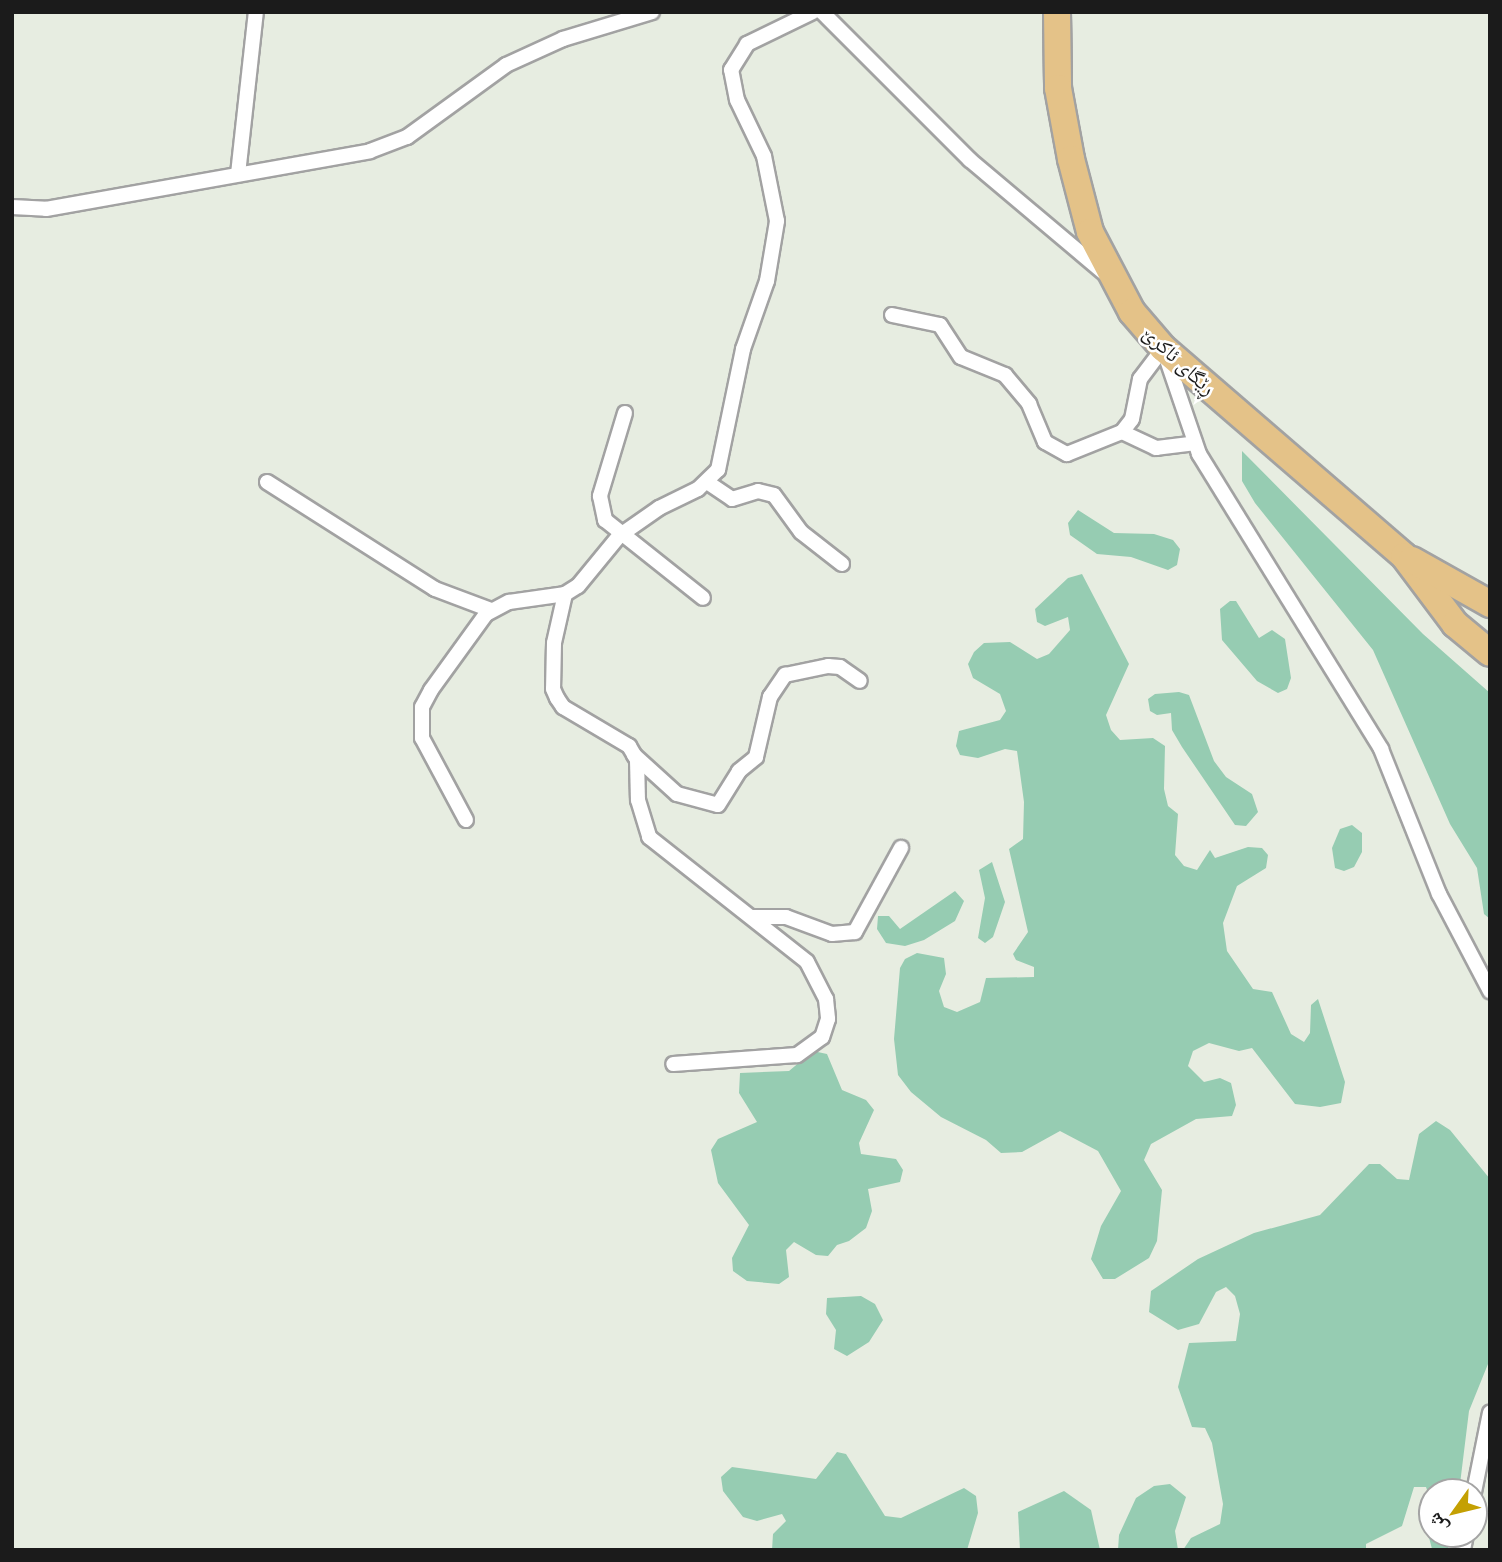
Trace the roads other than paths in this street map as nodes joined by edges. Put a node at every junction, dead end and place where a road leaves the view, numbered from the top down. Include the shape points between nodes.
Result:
1 (256, 12) edge
2 (652, 12) edge
3 (813, 12) edge
4 (822, 12) edge
5 (1058, 12) edge
6 (238, 174) junction
7 (12, 207) edge
8 (1111, 279) junction
9 (892, 315) dead end
10 (1163, 348) junction
11 (625, 413) dead end
12 (1122, 432) junction
13 (1195, 443) junction
14 (267, 482) dead end
15 (707, 482) junction
16 (619, 536) junction
17 (1404, 556) junction
18 (842, 564) dead end
19 (565, 594) junction
20 (703, 597) dead end
21 (1490, 604) edge
22 (491, 610) junction
23 (1490, 653) edge
24 (860, 681) dead end
25 (634, 755) junction
26 (466, 820) dead end
27 (901, 848) dead end
28 (752, 917) junction
29 (1490, 991) edge
30 (673, 1064) dead end
31 (1490, 1413) edge
32 (1477, 1478) edge

1 - 6 street
2 - 6 street via 563,39 506,65 407,137 370,151
3 - 15 street via 747,44 731,70 737,100 764,156 777,221 766,281 737,376 725,449 718,470
4 - 8 street via 970,160
5 - 8 highway, ڕێگای ئاکرێ via 1058,88 1071,159 1090,232
6 - 7 street via 46,209
8 - 10 highway, ڕێگای ئاکرێ
9 - 12 street via 940,325 961,357 1005,375 1020,389 1045,442 1057,452 1086,450
10 - 12 street via 1140,379 1132,419
10 - 13 street
10 - 17 highway, ڕێگای ئاکرێ
11 - 16 street via 600,496 605,520
12 - 13 street via 1156,448
13 - 29 street via 1222,496 1381,749 1439,894
14 - 22 street via 435,589
15 - 16 street
15 - 18 street via 732,499 758,491 775,495 801,531
16 - 19 street via 578,586
16 - 20 street
17 - 21 highway
17 - 23 highway via 1455,624
19 - 22 street via 509,602
19 - 25 street via 554,643 556,698 563,707 617,736
22 - 26 street via 430,690 419,723 434,765
24 - 25 street via 840,667 828,666 785,675 769,697 756,757 739,771 718,805 677,794
25 - 28 street via 638,800 649,837
27 - 28 street via 855,932 832,934 786,917
28 - 30 street via 786,943 818,978 828,1019 822,1037 811,1048 785,1059 744,1057
31 - 32 street

